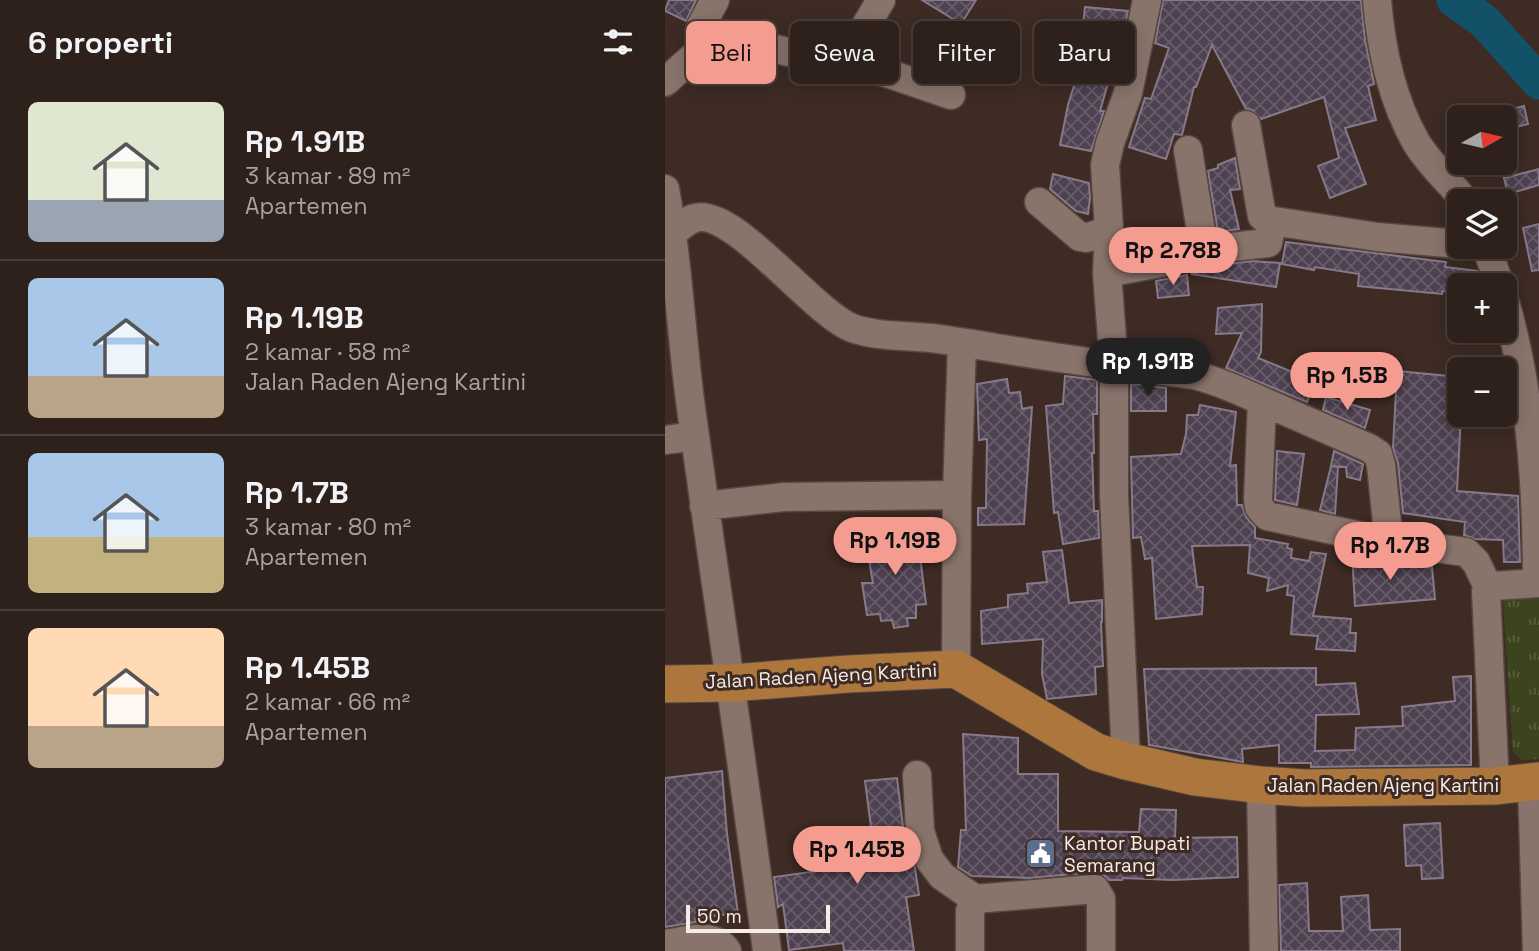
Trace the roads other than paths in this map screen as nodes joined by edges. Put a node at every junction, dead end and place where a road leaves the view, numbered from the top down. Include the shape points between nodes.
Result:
1 (715, 0) edge
2 (881, 0) edge
3 (1147, 0) edge
4 (1370, 0) edge
5 (1377, 0) edge
6 (704, 21) edge
7 (869, 21) edge
8 (1383, 48) junction
9 (686, 64) edge
10 (899, 78) edge
11 (665, 82) edge
12 (951, 96) dead end
13 (1246, 125) dead end
14 (1188, 150) dead end
15 (665, 189) edge
16 (1455, 189) edge
17 (1039, 202) dead end
18 (1272, 221) junction
19 (1109, 230) junction
20 (669, 237) edge
21 (1447, 243) edge
22 (1204, 250) junction
23 (1107, 273) junction
24 (1517, 330) edge
25 (962, 343) junction
26 (1529, 358) edge
27 (1114, 365) junction
28 (1262, 401) junction
29 (695, 436) junction
30 (665, 440) edge
31 (957, 495) junction
32 (704, 506) junction
33 (1388, 542) junction
34 (1538, 583) edge
35 (1488, 587) junction
36 (956, 669) junction
37 (731, 683) junction
38 (665, 684) edge
39 (1126, 761) junction
40 (917, 775) dead end
41 (1536, 781) edge
42 (1261, 785) junction
43 (1495, 786) junction
44 (975, 899) junction
45 (1538, 922) edge
46 (665, 944) edge
47 (727, 951) edge
48 (767, 951) edge
49 (970, 951) edge
50 (1101, 951) edge
51 (1264, 951) edge
52 (1537, 951) edge

1 - 6 street
2 - 7 street
3 - 19 street via 1128,93 1105,164
4 - 8 street
5 - 8 street
8 - 16 street via 1393,91 1417,143
9 - 11 street
10 - 12 street
13 - 18 street via 1262,216
14 - 22 street
15 - 20 street
17 - 19 street via 1080,237
18 - 21 street
18 - 22 street via 1268,243
19 - 23 street
20 - 25 street via 693,218 707,216 740,235 844,324 869,333
20 - 29 street
22 - 23 street via 1197,256
23 - 27 street
24 - 26 street
25 - 27 street
25 - 31 street
26 - 34 street via 1527,418
27 - 28 street via 1212,379
27 - 39 street via 1114,495
28 - 33 street via 1378,454
28 - 33 street via 1258,499 1267,516
29 - 30 street
29 - 32 street
31 - 32 street via 784,497
31 - 36 street
32 - 37 street
33 - 35 street via 1467,552
34 - 35 street
35 - 43 street
36 - 37 main road, Jalan Raden Ajeng Kartini
36 - 39 main road, Jalan Raden Ajeng Kartini via 1068,737
37 - 38 main road, Jalan Raden Ajeng Kartini
37 - 48 street
39 - 42 main road, Jalan Raden Ajeng Kartini
40 - 44 street via 920,831 929,859 943,876
41 - 43 main road, Jalan Raden Ajeng Kartini
41 - 45 street
42 - 43 main road, Jalan Raden Ajeng Kartini
42 - 51 street
44 - 49 street via 970,911
44 - 50 street via 1095,889 1101,899
45 - 52 street
46 - 47 street via 704,939 718,942

